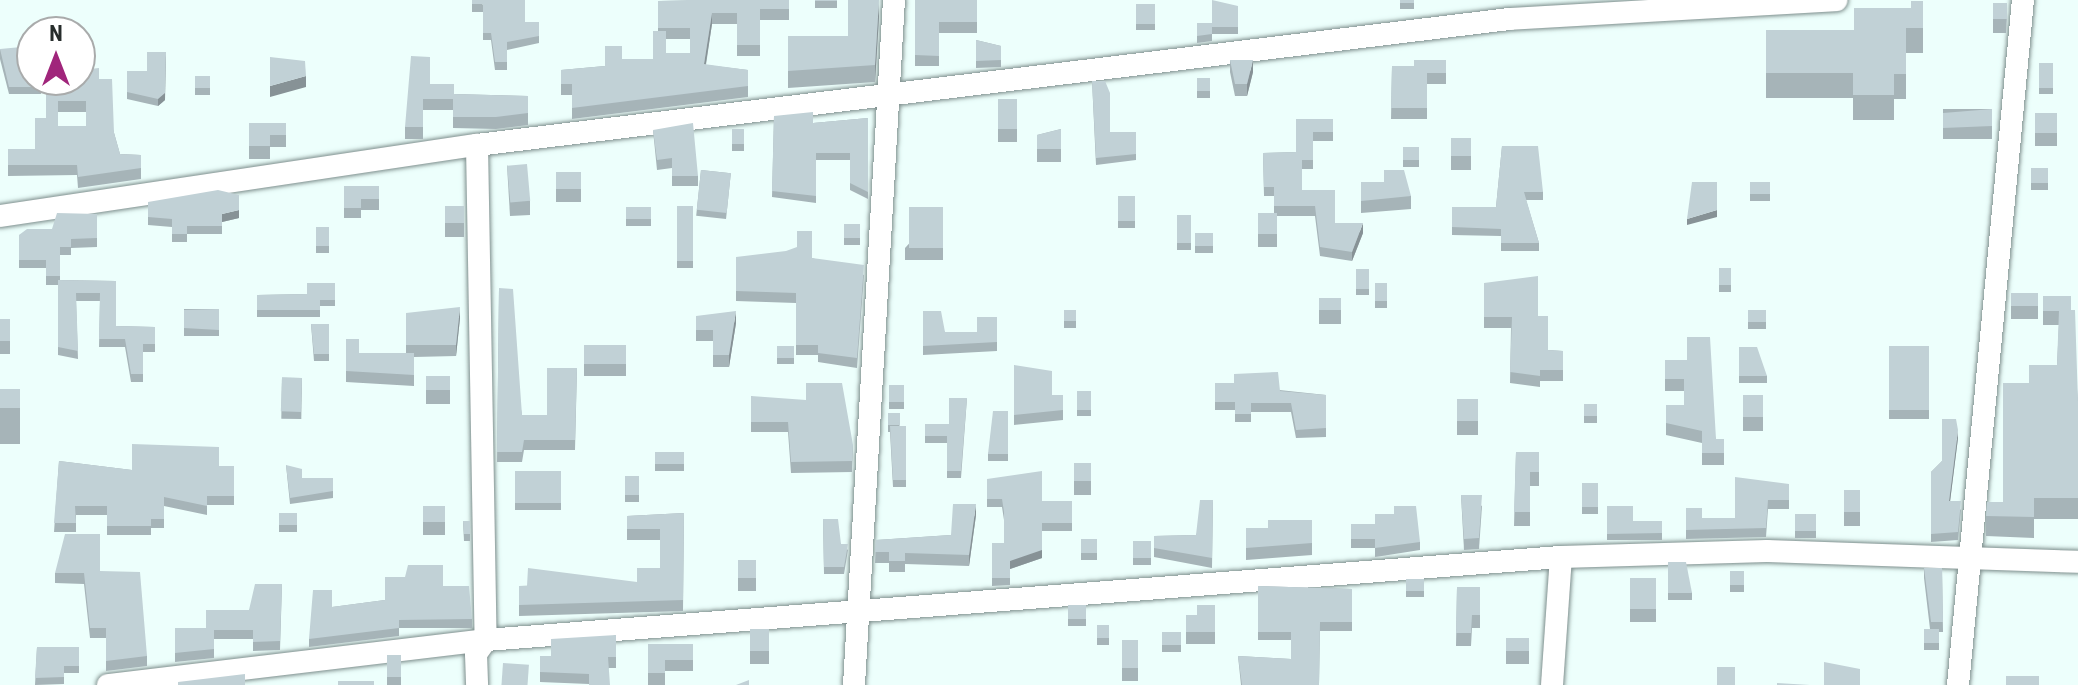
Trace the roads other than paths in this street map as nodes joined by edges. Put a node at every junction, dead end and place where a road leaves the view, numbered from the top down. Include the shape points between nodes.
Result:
1 (894, 0) edge
2 (1836, 0) edge
3 (2023, 0) edge
4 (887, 93) junction
5 (477, 145) junction
6 (0, 216) edge
7 (1970, 553) junction
8 (1561, 557) junction
9 (2078, 562) edge
10 (861, 608) junction
11 (486, 640) junction
12 (165, 681) edge
13 (108, 685) edge
14 (477, 685) edge
15 (854, 685) edge
16 (1552, 685) edge
17 (1958, 685) edge

1 - 4 street
2 - 4 street via 1509,19
3 - 7 street
4 - 5 street
4 - 10 street
5 - 6 street
5 - 11 street
7 - 8 street
7 - 9 street
7 - 17 street
8 - 10 street
8 - 16 street
10 - 11 street
10 - 15 street
11 - 12 street
11 - 14 street via 476,654
12 - 13 street

